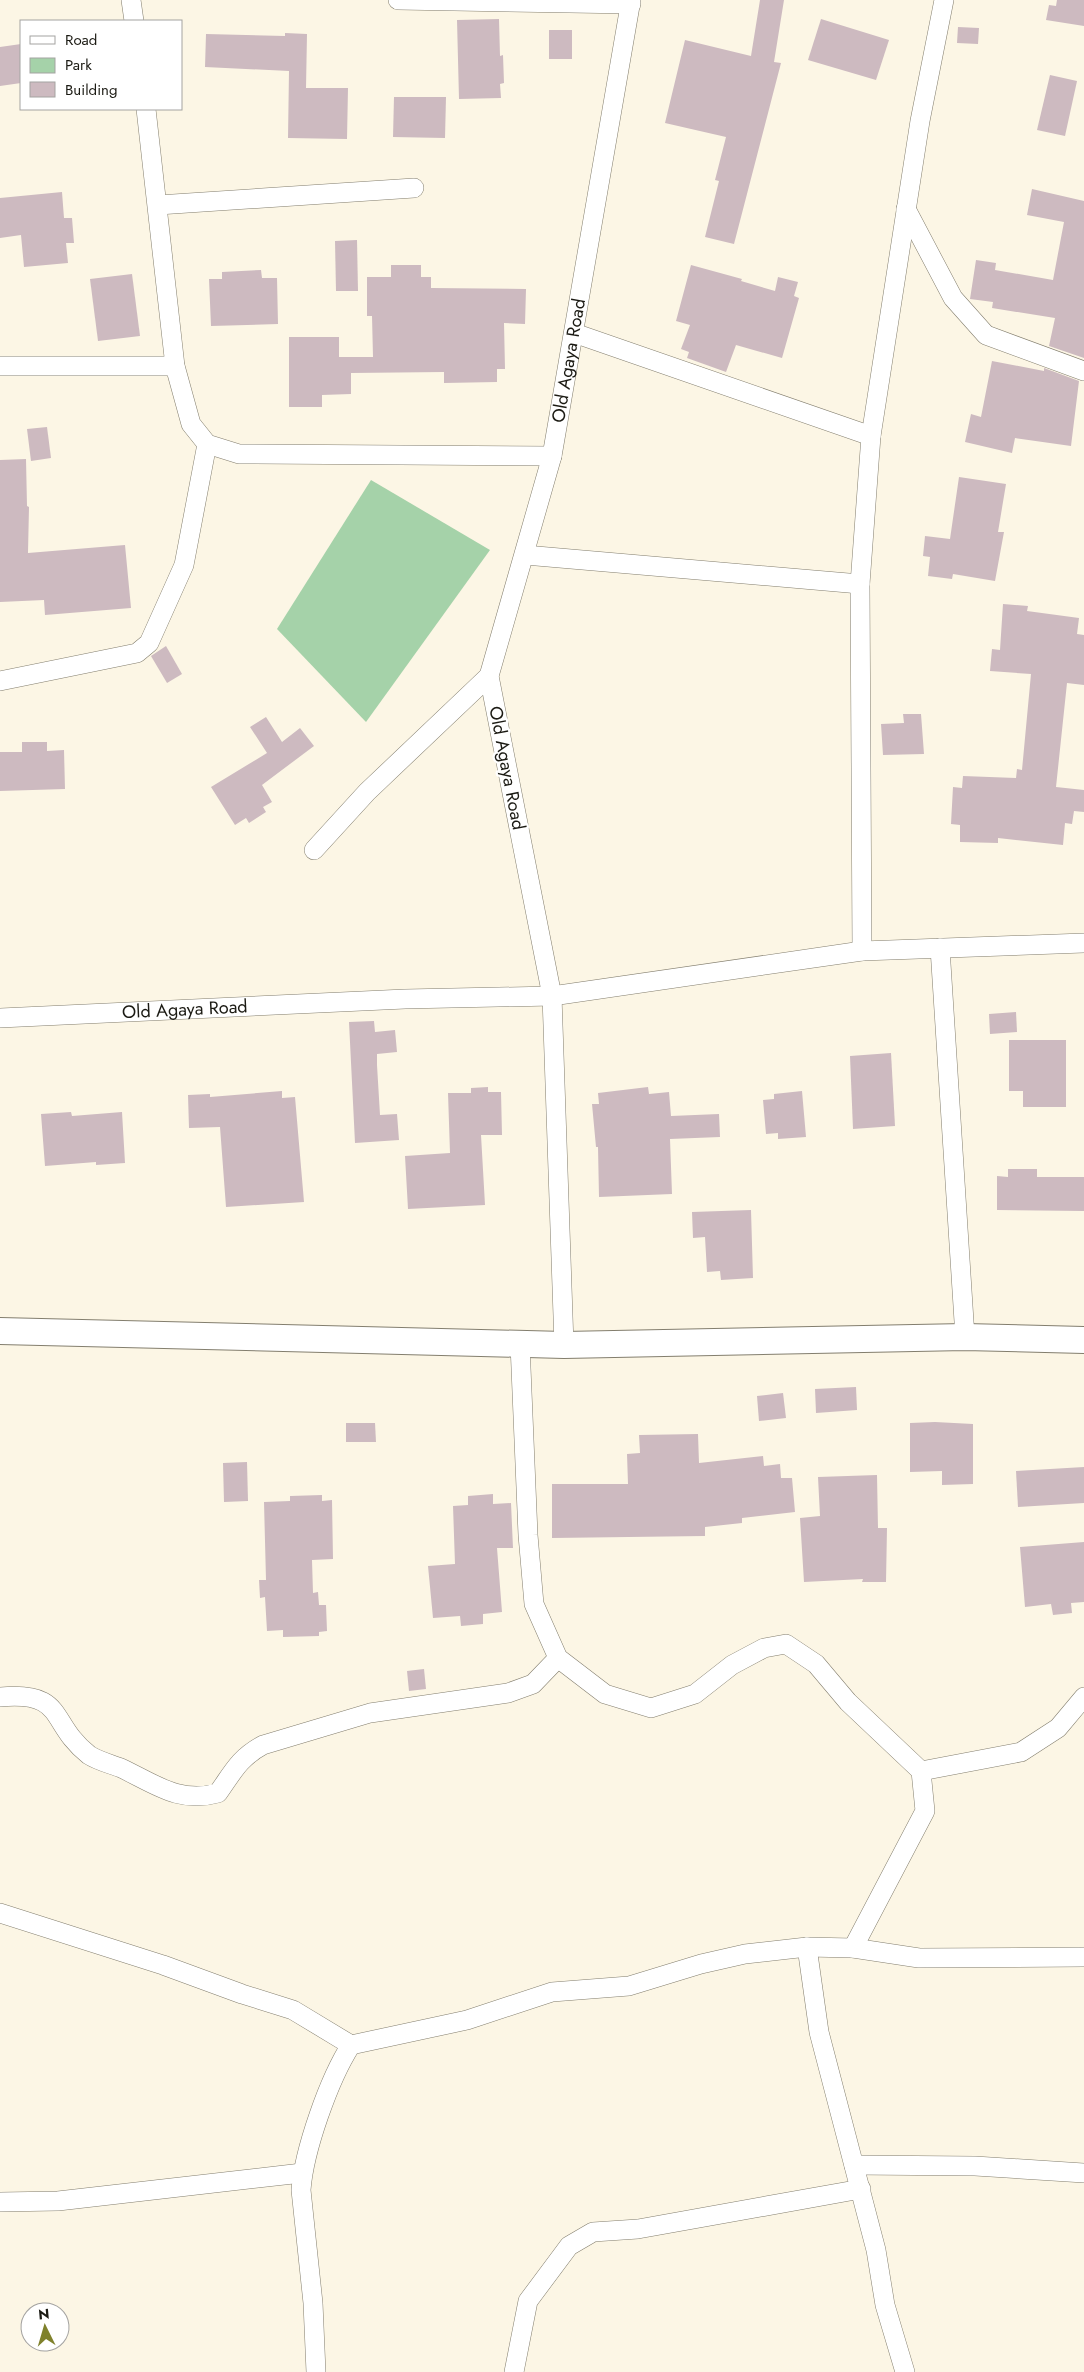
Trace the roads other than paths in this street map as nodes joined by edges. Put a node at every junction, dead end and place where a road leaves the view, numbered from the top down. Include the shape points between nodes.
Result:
1 (131, 0) edge
2 (398, 0) edge
3 (944, 0) edge
4 (631, 2) edge
5 (134, 20) edge
6 (146, 110) edge
7 (414, 188) dead end
8 (158, 205) junction
9 (906, 209) junction
10 (574, 333) junction
11 (0, 366) edge
12 (176, 366) junction
13 (1084, 371) edge
14 (871, 436) junction
15 (207, 444) junction
16 (552, 456) junction
17 (526, 555) junction
18 (860, 584) junction
19 (489, 676) junction
20 (0, 681) edge
21 (314, 850) dead end
22 (1084, 943) edge
23 (940, 948) junction
24 (862, 951) junction
25 (552, 996) junction
26 (0, 1018) edge
27 (0, 1331) edge
28 (965, 1337) junction
29 (1084, 1340) edge
30 (520, 1344) junction
31 (564, 1345) junction
32 (558, 1658) junction
33 (0, 1697) edge
34 (1084, 1698) edge
35 (921, 1771) junction
36 (0, 1913) edge
37 (807, 1947) junction
38 (853, 1948) junction
39 (1084, 1956) edge
40 (350, 2046) junction
41 (854, 2165) junction
42 (302, 2173) junction
43 (1084, 2173) edge
44 (861, 2189) junction
45 (0, 2202) edge
46 (316, 2372) edge
47 (514, 2372) edge
48 (905, 2372) edge

1 - 5 street
2 - 4 street
3 - 9 street
4 - 10 street, Old Agaya Road
6 - 8 street
7 - 8 street
8 - 12 street
9 - 13 street via 953,298 986,335
9 - 14 street
10 - 14 street
10 - 16 street, Old Agaya Road
11 - 12 street
12 - 15 street via 191,424
14 - 18 street
15 - 16 street via 240,454
15 - 20 street via 184,565 148,644 137,652
16 - 17 street, Old Agaya Road
17 - 18 street
17 - 19 street, Old Agaya Road
18 - 24 street
19 - 21 street via 367,792
19 - 25 street, Old Agaya Road
22 - 23 street
23 - 24 street
23 - 28 street
24 - 25 street
25 - 26 street, Old Agaya Road via 405,999
25 - 31 street
27 - 30 street
28 - 29 street
28 - 31 street
30 - 31 street
30 - 32 street via 534,1604
32 - 33 street via 533,1684 508,1694 370,1713 263,1745 236,1766 218,1793 204,1797 168,1792 91,1756 74,1740 45,1702 25,1695
32 - 35 street via 605,1694 651,1708 694,1694 764,1648 786,1644 816,1664 848,1702
34 - 35 street via 1058,1728 1021,1752
35 - 38 street via 925,1811
36 - 40 street via 293,2010
37 - 38 street
37 - 40 street via 745,1954 629,1986 552,1992 467,2020
37 - 41 street via 818,2032
38 - 39 street via 919,1958
40 - 42 street via 339,2064
41 - 43 street via 974,2166
41 - 44 street
42 - 45 street via 58,2201
42 - 46 street
44 - 47 street via 638,2229 593,2232 569,2246 528,2301
44 - 48 street via 885,2305

